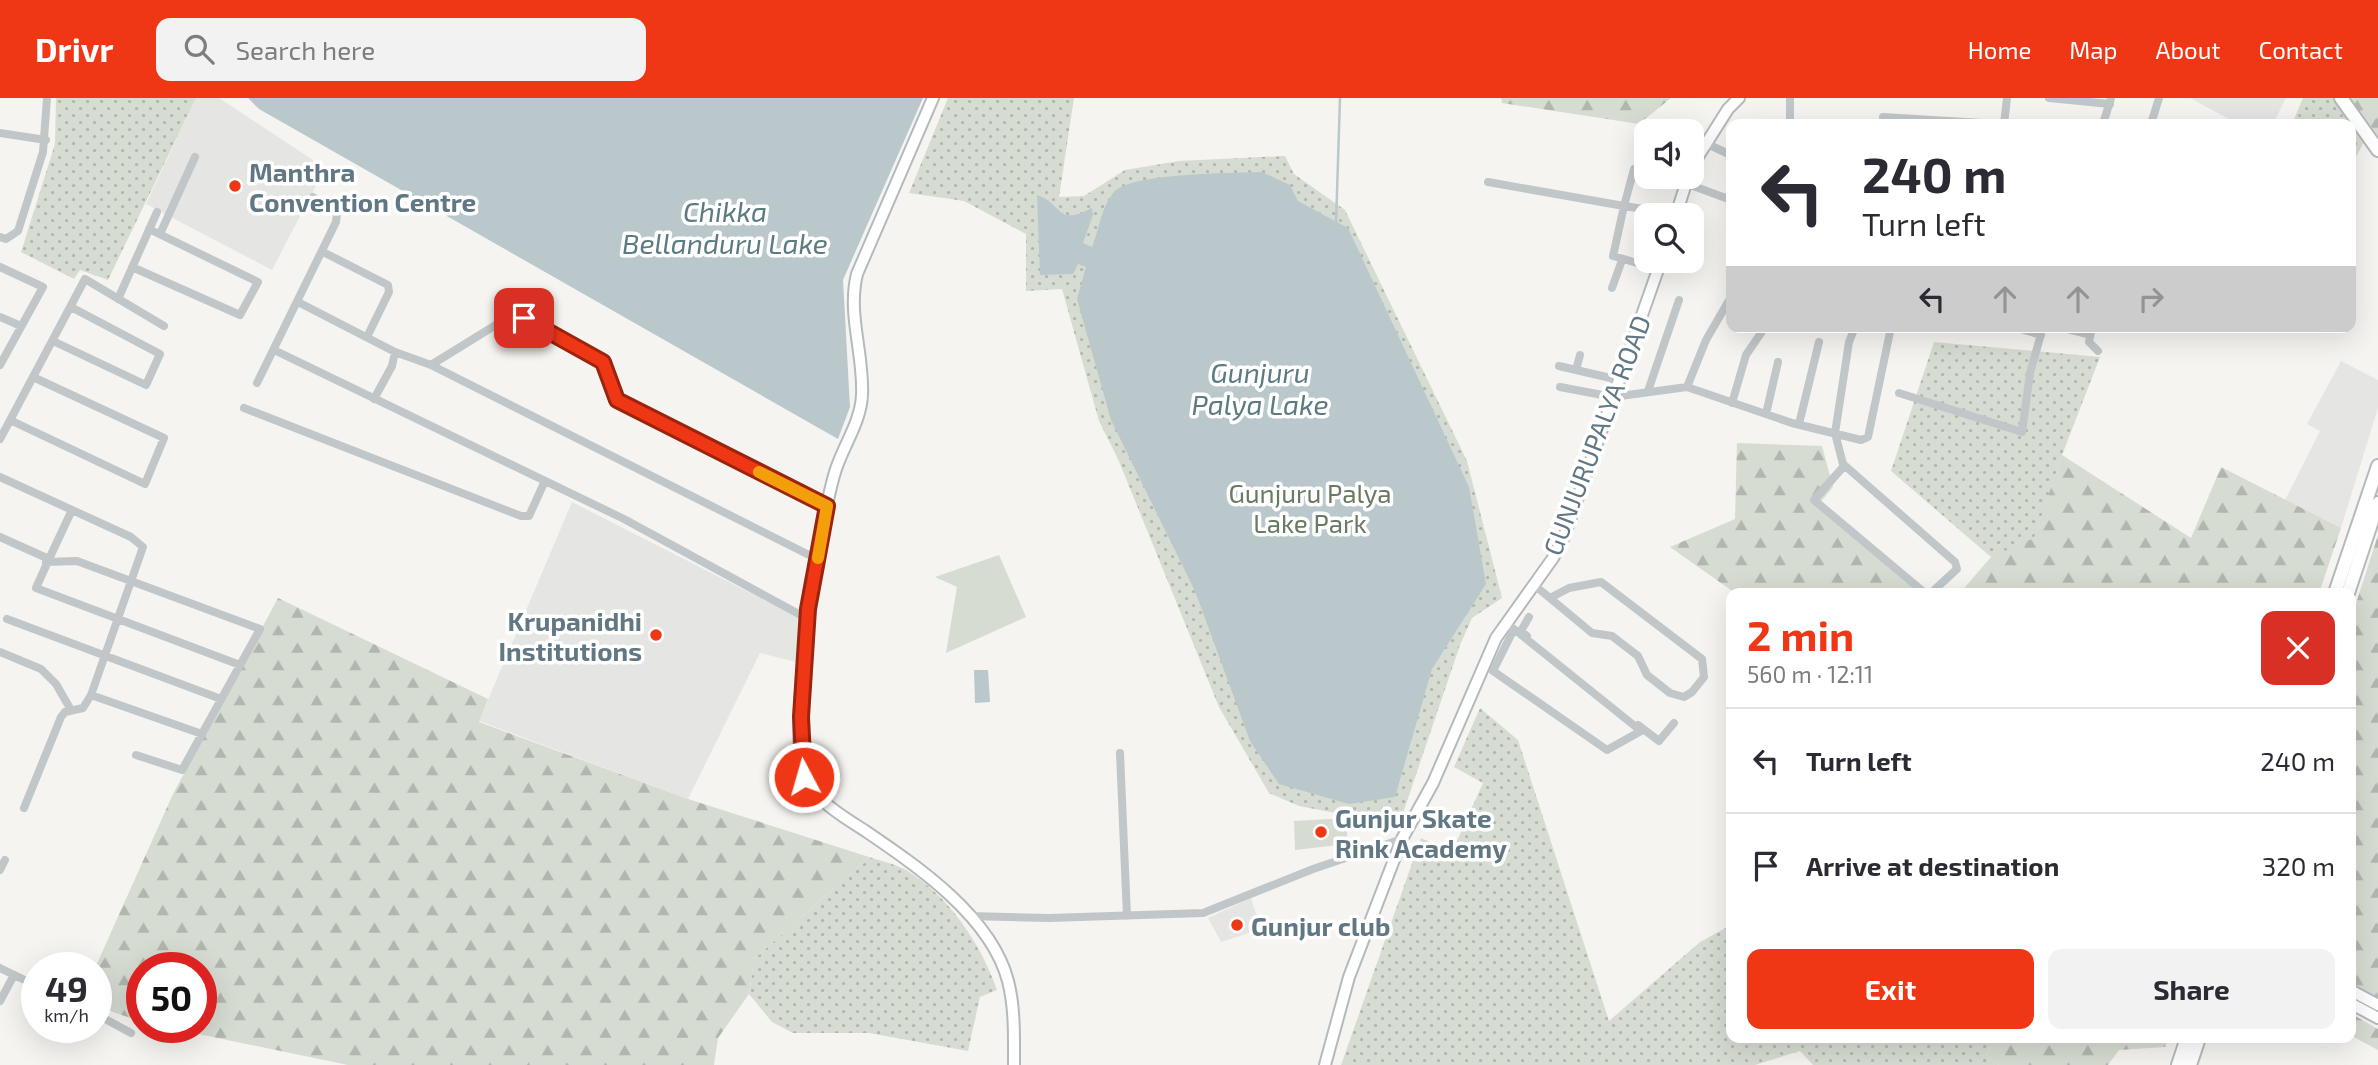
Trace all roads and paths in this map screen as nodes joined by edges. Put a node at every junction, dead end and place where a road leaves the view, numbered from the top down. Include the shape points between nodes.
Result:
1 (46, 98) edge
2 (933, 98) edge
3 (1739, 98) edge
4 (1790, 98) edge
5 (2007, 98) edge
6 (2049, 98) edge
7 (2159, 98) edge
8 (2342, 98) edge
9 (2110, 101) edge
10 (1883, 117) dead end
11 (1790, 119) edge
12 (1916, 119) edge
13 (2005, 119) edge
14 (2107, 119) edge
15 (2153, 119) edge
16 (0, 133) edge
17 (46, 140) junction
18 (1705, 143) joint
19 (2378, 150) edge
20 (1726, 153) edge
21 (195, 157) dead end
22 (1634, 169) edge
23 (1488, 182) dead end
24 (1704, 187) edge
25 (313, 197) dead end
26 (1726, 198) edge
27 (1624, 206) junction
28 (1634, 208) edge
29 (157, 212) dead end
30 (149, 229) junction
31 (160, 234) junction
32 (0, 237) edge
33 (323, 252) junction
34 (1622, 260) junction
35 (1634, 262) edge
36 (0, 267) edge
37 (132, 267) junction
38 (1656, 273) edge
39 (1612, 288) dead end
40 (118, 299) junction
41 (1679, 300) dead end
42 (298, 302) junction
43 (1726, 306) edge
44 (71, 307) junction
45 (0, 317) edge
46 (21, 326) junction
47 (164, 326) dead end
48 (1761, 333) edge
49 (1853, 333) edge
50 (1890, 333) edge
51 (2041, 333) edge
52 (2091, 333) edge
53 (368, 335) junction
54 (53, 341) junction
55 (1819, 342) dead end
56 (274, 350) junction
57 (2098, 351) dead end
58 (395, 352) junction
59 (1580, 355) dead end
60 (1778, 362) dead end
61 (0, 365) edge
62 (431, 365) junction
63 (1559, 366) dead end
64 (1576, 370) junction
65 (33, 377) junction
66 (1619, 380) junction
67 (257, 383) dead end
68 (1560, 387) dead end
69 (1688, 387) junction
70 (1648, 391) junction
71 (1899, 393) dead end
72 (1613, 397) junction
73 (374, 399) junction
74 (1732, 403) junction
75 (244, 408) dead end
76 (1766, 414) junction
77 (10, 420) junction
78 (1799, 424) junction
79 (1835, 433) junction
80 (0, 439) edge
81 (1844, 466) junction
82 (2378, 466) edge
83 (0, 477) edge
84 (544, 483) junction
85 (2378, 503) edge
86 (827, 506) junction
87 (72, 510) junction
88 (0, 537) edge
89 (817, 559) junction
90 (47, 561) junction
91 (133, 582) junction
92 (1533, 584) junction
93 (1919, 588) edge
94 (1936, 588) edge
95 (2337, 588) edge
96 (2350, 588) edge
97 (1550, 598) junction
98 (1516, 606) junction
99 (8, 619) dead end
100 (119, 620) junction
101 (808, 620) junction
102 (1509, 626) junction
103 (0, 652) edge
104 (105, 657) junction
105 (240, 665) junction
106 (91, 695) junction
107 (221, 699) junction
108 (71, 710) junction
109 (1674, 723) dead end
110 (202, 734) junction
111 (1120, 753) dead end
112 (136, 755) dead end
113 (24, 808) dead end
114 (1402, 839) junction
115 (5, 860) dead end
116 (0, 870) edge
117 (968, 916) junction
118 (1127, 916) junction
119 (0, 968) edge
120 (14, 975) junction
121 (21, 978) edge
122 (2356, 992) edge
123 (0, 1001) edge
124 (2378, 1005) edge
125 (2356, 1006) edge
126 (2378, 1018) edge
127 (2185, 1043) edge
128 (2197, 1043) edge
129 (1014, 1065) edge
130 (1325, 1065) edge
131 (2178, 1065) edge
132 (2190, 1065) edge

1 - 17 street
2 - 86 main road via 856,274 853,314 862,395
3 - 18 main road
4 - 11 street
5 - 13 street
6 - 9 street
7 - 15 street
8 - 19 main road
9 - 14 street
10 - 12 street
16 - 17 street
17 - 32 street via 18,231 6,239
18 - 20 street
21 - 31 street
22 - 27 street
23 - 27 street
24 - 26 street
25 - 33 street via 337,213
27 - 28 street
27 - 34 street via 1613,256
29 - 30 street
30 - 31 street
30 - 37 street
31 - 37 street via 258,282 240,315
33 - 42 street
33 - 53 street via 388,285 389,292
34 - 35 street
34 - 39 street
36 - 46 street via 43,287
37 - 40 street
38 - 66 main road, GUNJURUPALYA ROAD
40 - 44 street via 85,279
40 - 47 street
41 - 70 street
42 - 53 street
42 - 56 street
43 - 69 street via 1706,340
44 - 54 street
44 - 54 street via 160,354 159,361 146,385
45 - 46 street
46 - 61 street
48 - 74 street via 1740,369
49 - 79 street
50 - 79 street via 1868,438
51 - 71 street via 2030,373 2022,432
52 - 57 street via 2090,346
53 - 58 street
54 - 65 street
55 - 78 street
56 - 67 street
56 - 73 street
58 - 62 street
58 - 73 street
59 - 64 street
60 - 76 street
62 - 86 street via 512,315 524,318 603,362 617,400
62 - 89 street
63 - 64 street
64 - 66 street
65 - 77 street
65 - 77 street via 164,438 145,484
66 - 72 main road, GUNJURUPALYA ROAD
68 - 72 street
69 - 70 street
69 - 74 street
70 - 72 street
72 - 92 main road, GUNJURUPALYA ROAD via 1563,537
73 - 84 street
74 - 76 street
75 - 84 street via 521,516 529,516
76 - 78 street
77 - 80 street
78 - 79 street
79 - 81 street
81 - 93 street via 1814,500
81 - 94 street via 1955,562 1957,569
82 - 95 main road
83 - 87 street
84 - 101 street via 624,519
85 - 96 main road
86 - 89 main road
87 - 90 street
87 - 91 street via 143,547
88 - 90 street
89 - 101 main road
90 - 91 street via 77,561
90 - 100 street via 36,588
91 - 100 street
91 - 105 street via 260,629
92 - 97 street
92 - 98 main road, GUNJURUPALYA ROAD
97 - 97 street via 1592,633 1612,636 1638,656 1647,675 1670,693 1684,696 1704,677 1702,659 1601,582 1569,588
98 - 102 main road, GUNJURUPALYA ROAD
98 - 109 street via 1528,617 1521,632 1657,741
99 - 104 street
100 - 104 street
100 - 105 street
101 - 117 main road via 801,717 804,777 811,789 850,820 931,876
102 - 102 street via 1493,671 1607,750 1642,731
102 - 114 main road, GUNJURUPALYA ROAD
103 - 108 street via 46,673
104 - 106 street
104 - 107 street
105 - 107 street
106 - 108 street via 83,708
106 - 110 street
107 - 110 street
108 - 113 street via 61,717
110 - 112 street via 182,770
111 - 118 street
114 - 118 street via 1203,913
114 - 130 main road, GUNJURUPALYA ROAD via 1349,977
115 - 116 street
117 - 118 street
117 - 129 main road via 1000,958 1008,980
119 - 120 street
120 - 121 street
120 - 123 street
122 - 124 main road
125 - 126 main road
127 - 131 main road
128 - 132 main road

